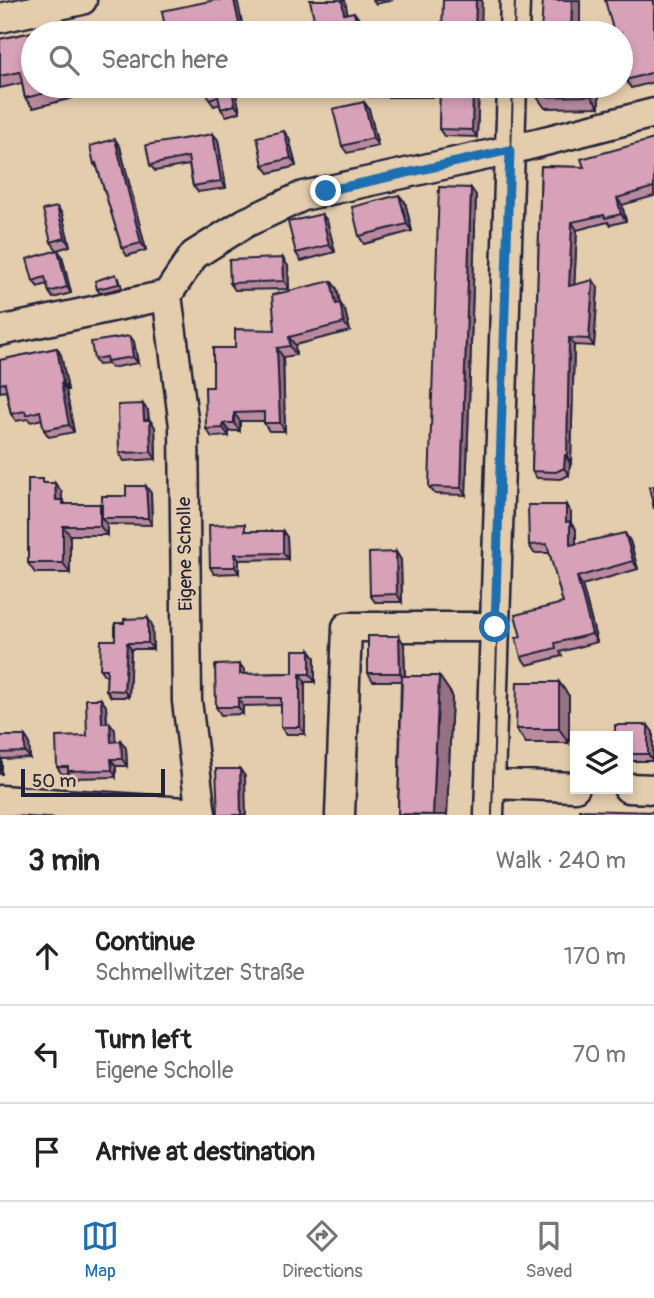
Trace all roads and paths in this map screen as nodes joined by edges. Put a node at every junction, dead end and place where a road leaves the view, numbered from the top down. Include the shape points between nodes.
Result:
1 (82, 0) edge
2 (515, 0) edge
3 (0, 18) edge
4 (514, 21) edge
5 (512, 98) edge
6 (654, 113) edge
7 (510, 150) junction
8 (167, 295) junction
9 (0, 331) edge
10 (495, 627) junction
11 (490, 784) junction
12 (570, 787) edge
13 (633, 788) edge
14 (654, 789) edge
15 (0, 800) edge
16 (201, 814) edge
17 (340, 815) edge
18 (489, 815) edge

1 - 3 street
2 - 4 street
5 - 7 street
6 - 7 street
7 - 8 street via 303,196 245,223 194,255
7 - 10 street
8 - 9 street
8 - 16 street, Eigene Scholle via 184,426 187,701
10 - 11 street
10 - 17 street via 347,627
11 - 12 street
11 - 18 street
13 - 14 street
15 - 16 street, Eigene Scholle

